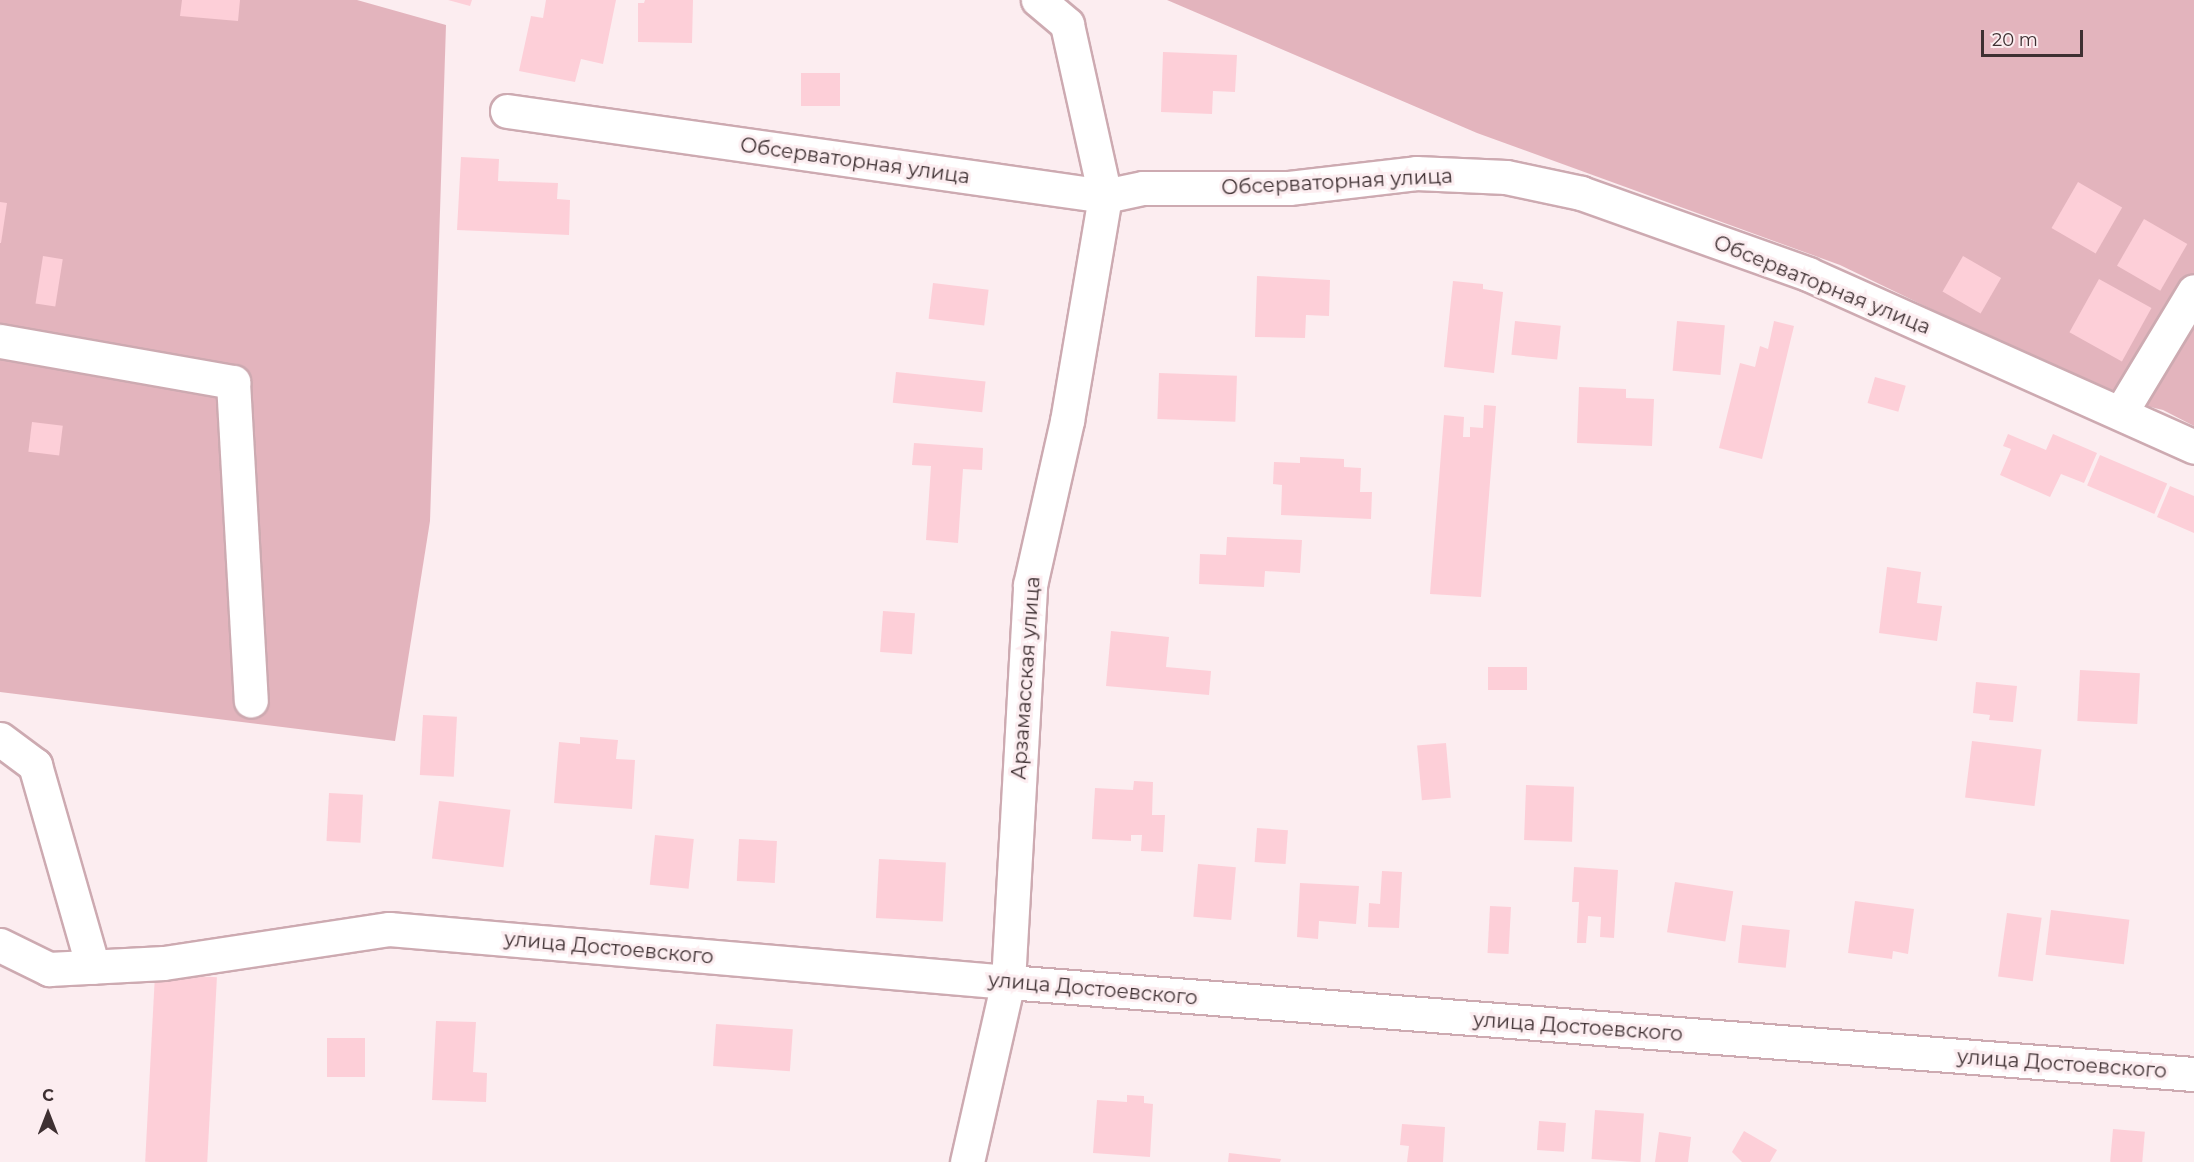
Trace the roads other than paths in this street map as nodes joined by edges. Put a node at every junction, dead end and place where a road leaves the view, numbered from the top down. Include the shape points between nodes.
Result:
1 (1038, 0) edge
2 (1071, 12) edge
3 (507, 111) dead end
4 (1105, 196) junction
5 (2194, 291) edge
6 (0, 341) edge
7 (2121, 412) junction
8 (2194, 447) edge
9 (251, 700) dead end
10 (0, 739) edge
11 (0, 945) edge
12 (93, 967) junction
13 (1008, 982) junction
14 (2194, 1074) edge
15 (967, 1162) edge

1 - 2 street
2 - 4 street
3 - 4 street, Обсерваторная улица
4 - 7 street, Обсерваторная улица via 1143,188 1289,188 1416,173 1506,177 1560,188 1808,274
4 - 13 street, Арзамасская улица via 1067,421 1030,585
5 - 7 street
6 - 9 street via 233,382
7 - 8 street, Обсерваторная улица
10 - 12 street via 35,765
11 - 12 street, улица Достоевского via 49,969
12 - 13 street, улица Достоевского via 164,963 389,929
13 - 14 street, улица Достоевского
13 - 15 street, Арзамасская улица

